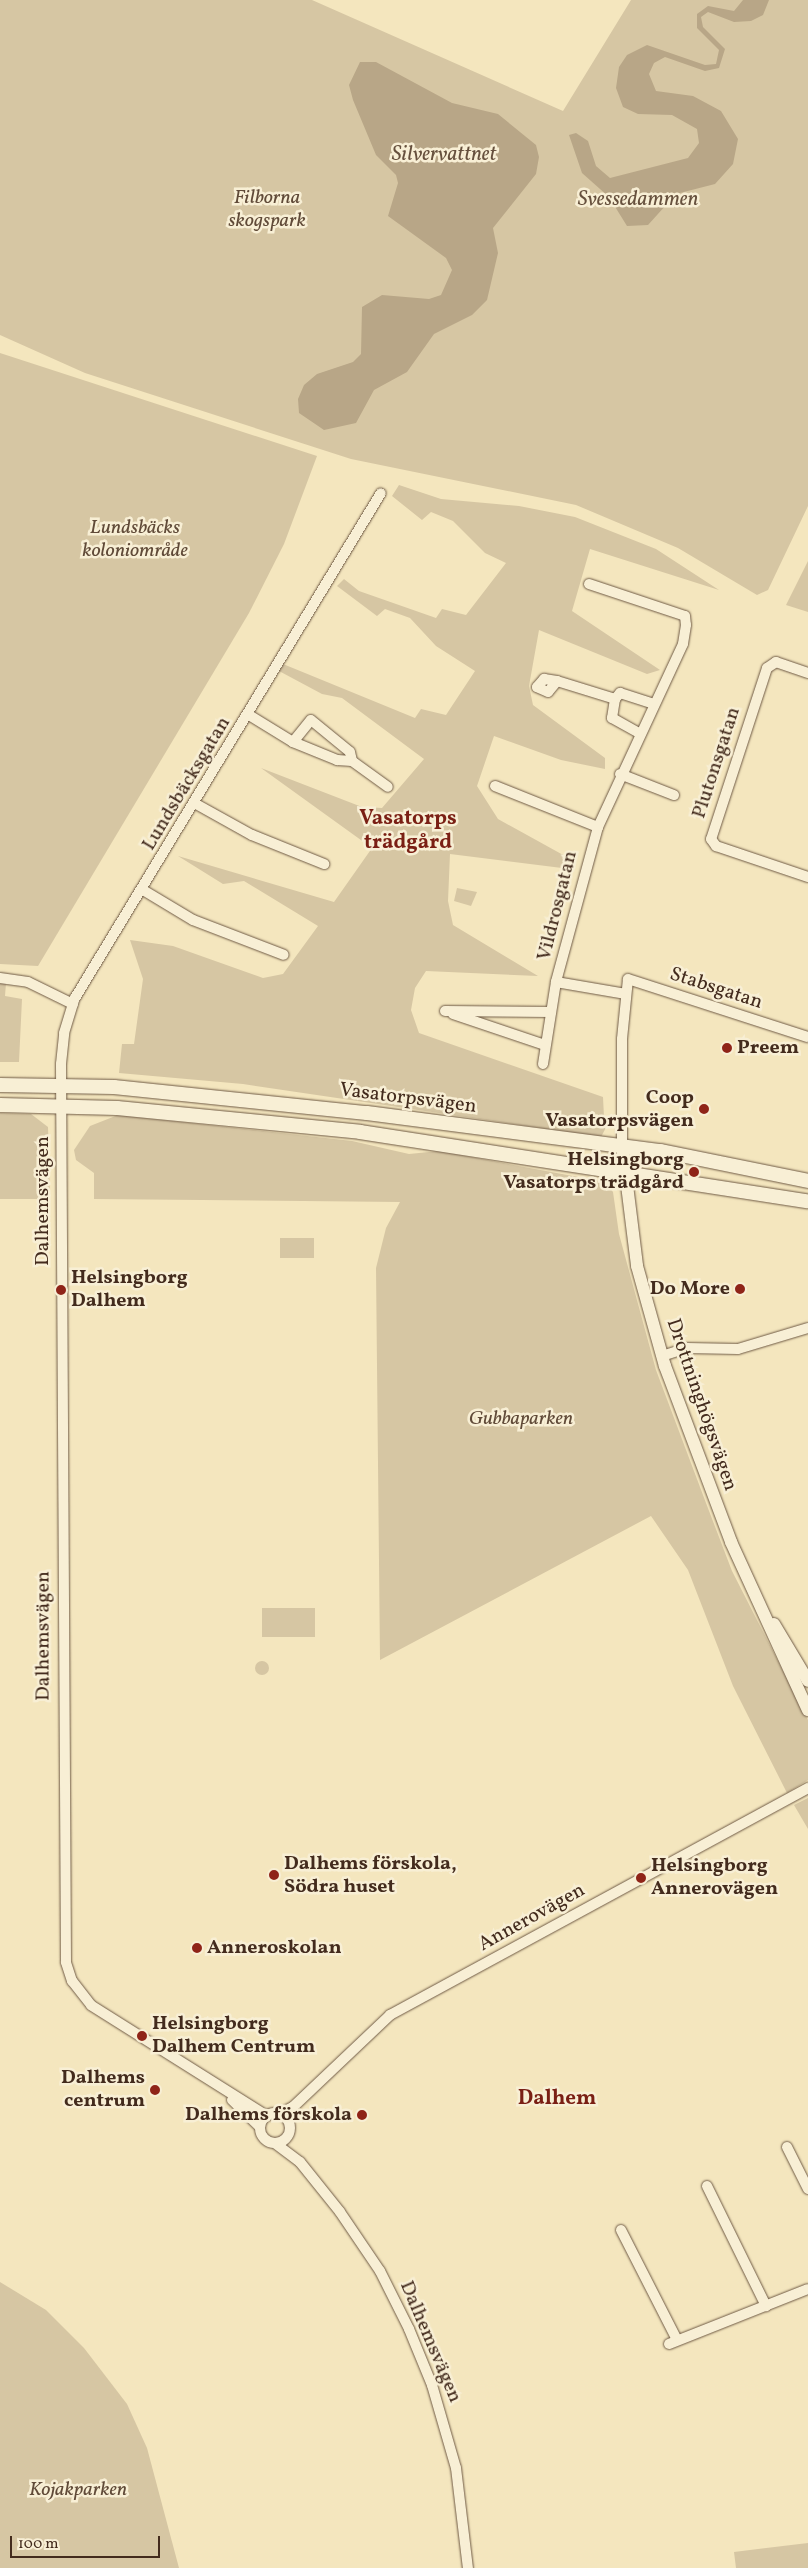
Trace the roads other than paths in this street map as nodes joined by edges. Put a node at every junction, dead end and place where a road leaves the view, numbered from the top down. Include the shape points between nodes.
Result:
1 (381, 493) dead end
2 (589, 584) dead end
3 (808, 673) edge
4 (556, 681) dead end
5 (615, 699) junction
6 (653, 704) junction
7 (249, 715) junction
8 (639, 732) junction
9 (293, 742) junction
10 (352, 761) junction
11 (620, 774) junction
12 (495, 786) dead end
13 (388, 787) dead end
14 (674, 795) dead end
15 (196, 804) junction
16 (598, 827) junction
17 (324, 864) dead end
18 (808, 877) edge
19 (143, 890) junction
20 (284, 955) dead end
21 (0, 978) edge
22 (556, 982) junction
23 (626, 994) junction
24 (73, 1004) junction
25 (551, 1012) junction
26 (808, 1037) edge
27 (545, 1045) junction
28 (543, 1064) dead end
29 (0, 1085) edge
30 (60, 1085) junction
31 (0, 1105) edge
32 (60, 1105) junction
33 (622, 1145) junction
34 (624, 1172) junction
35 (808, 1181) edge
36 (808, 1201) edge
37 (808, 1328) edge
38 (662, 1356) junction
39 (749, 1583) junction
40 (808, 1681) edge
41 (808, 1710) edge
42 (808, 1788) edge
43 (221, 2089) junction
44 (293, 2107) junction
45 (279, 2114) junction
46 (267, 2116) junction
47 (289, 2122) junction
48 (260, 2127) junction
49 (289, 2136) junction
50 (276, 2144) junction
51 (787, 2147) dead end
52 (295, 2157) junction
53 (707, 2186) dead end
54 (808, 2189) edge
55 (621, 2230) dead end
56 (808, 2289) edge
57 (766, 2306) junction
58 (468, 2568) edge

1 - 7 street, Lundsbäcksgatan
2 - 6 street, Vildrosgatan via 685,616 683,644
3 - 18 street, Plutonsgatan via 776,662 767,668 711,839 716,846
4 - 5 street
5 - 6 street via 620,694
5 - 8 street via 612,718
6 - 8 street, Vildrosgatan
7 - 9 street
7 - 15 street, Lundsbäcksgatan
8 - 11 street, Vildrosgatan
9 - 10 street via 337,760
9 - 10 street via 311,720 350,752
10 - 13 street
11 - 14 street
11 - 16 street, Vildrosgatan
12 - 16 street
15 - 17 street via 252,835
15 - 19 street, Lundsbäcksgatan
16 - 22 street, Vildrosgatan
19 - 20 street via 193,920
19 - 24 street, Lundsbäcksgatan
21 - 24 street via 28,982
22 - 23 street, Vildrosgatan
22 - 25 street
23 - 26 street, Stabsgatan via 628,979
23 - 33 street
24 - 30 street, Lundsbäcksgatan via 64,1033
25 - 27 street
25 - 27 street via 445,1011
27 - 28 street
29 - 30 main road, Vasatorpsvägen
30 - 32 street, Lundsbäcksgatan
30 - 33 main road, Vasatorpsvägen via 250,1100
31 - 32 main road, Vasatorpsvägen
32 - 34 main road, Vasatorpsvägen via 360,1132
32 - 43 street, Dalhemsvägen via 66,1962 72,1981 91,2004
33 - 34 street, Drottninghögsvägen
33 - 35 main road, Vasatorpsvägen
34 - 36 main road, Vasatorpsvägen
34 - 38 street, Drottninghögsvägen via 637,1266
37 - 38 street via 738,1349 687,1348
38 - 39 street, Drottninghögsvägen
39 - 40 street, Drottninghögsvägen
39 - 41 street, Drottninghögsvägen
42 - 44 street, Annerovägen via 390,2015
43 - 46 street, Dalhemsvägen
43 - 48 street, Dalhemsvägen
44 - 45 street, Annerovägen
44 - 47 street
45 - 46 street
45 - 47 street
46 - 48 street
47 - 49 street
48 - 50 street via 266,2140
49 - 50 street
49 - 52 street, Dalhemsvägen
50 - 52 street, Dalhemsvägen
51 - 54 street
52 - 58 street, Dalhemsvägen via 364,2245 423,2362 456,2468
53 - 57 street
55 - 57 street via 673,2342
56 - 57 street

